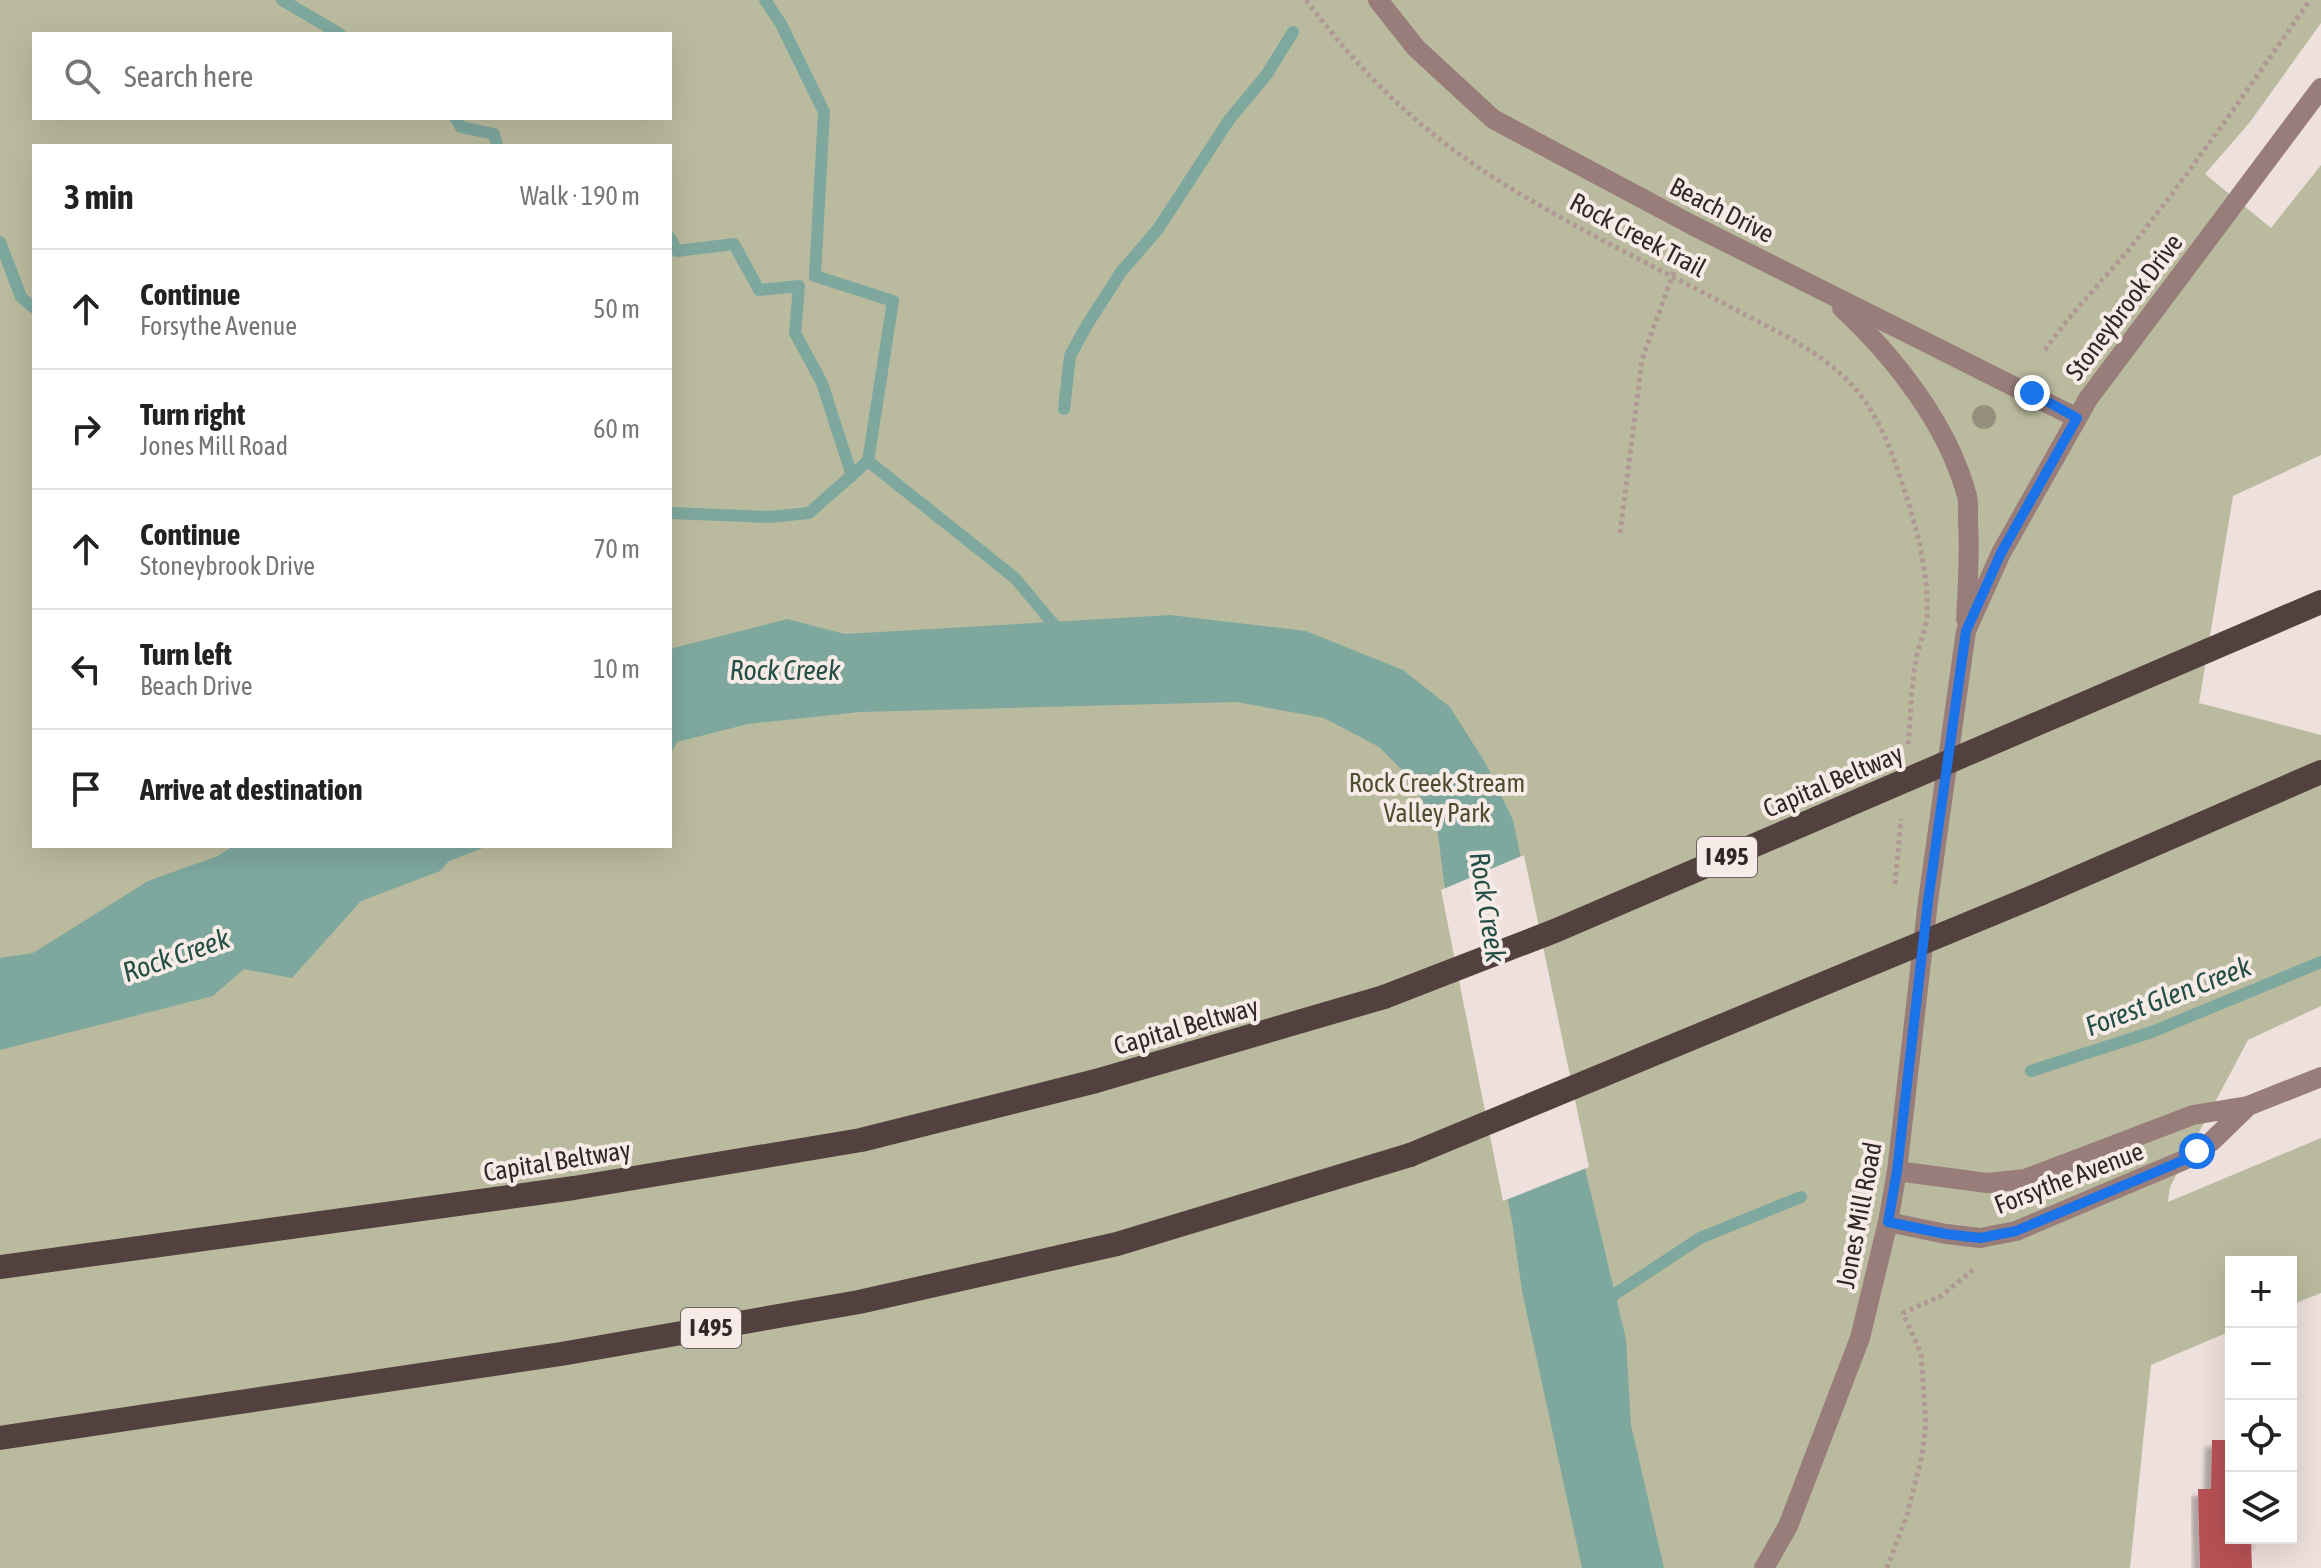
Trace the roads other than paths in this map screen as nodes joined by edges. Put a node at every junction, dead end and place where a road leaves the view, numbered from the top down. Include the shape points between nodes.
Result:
1 (1378, 0) edge
2 (2321, 88) edge
3 (1826, 293) junction
4 (2077, 418) junction
5 (2321, 602) edge
6 (1966, 631) junction
7 (2321, 772) edge
8 (1934, 853) joint
9 (2321, 1077) edge
10 (2248, 1106) junction
11 (1897, 1171) junction
12 (1888, 1222) junction
13 (0, 1267) edge
14 (0, 1438) edge
15 (1764, 1568) edge

1 - 3 street, Beach Drive via 1416,48 1493,119
2 - 4 street, Stoneybrook Drive
3 - 4 street, Beach Drive
3 - 6 street via 1887,354 1929,411 1952,457 1967,497
4 - 6 street, Stoneybrook Drive via 2001,553
5 - 13 highway, Capital Beltway / I 495, bridge via 1557,930 1384,997 1096,1081 861,1140 574,1188
6 - 8 street, Stoneybrook Drive
7 - 14 highway, I 495, bridge via 1410,1155 1117,1244 859,1302 561,1354
8 - 11 street, Jones Mill Road
9 - 10 street, Forsythe Avenue
10 - 11 street, Forsythe Avenue via 2193,1115 2025,1179 1987,1183
10 - 12 street, Forsythe Avenue via 2184,1160 2016,1231 1980,1238
11 - 12 street, Jones Mill Road
12 - 15 street, Jones Mill Road via 1860,1338 1788,1526

